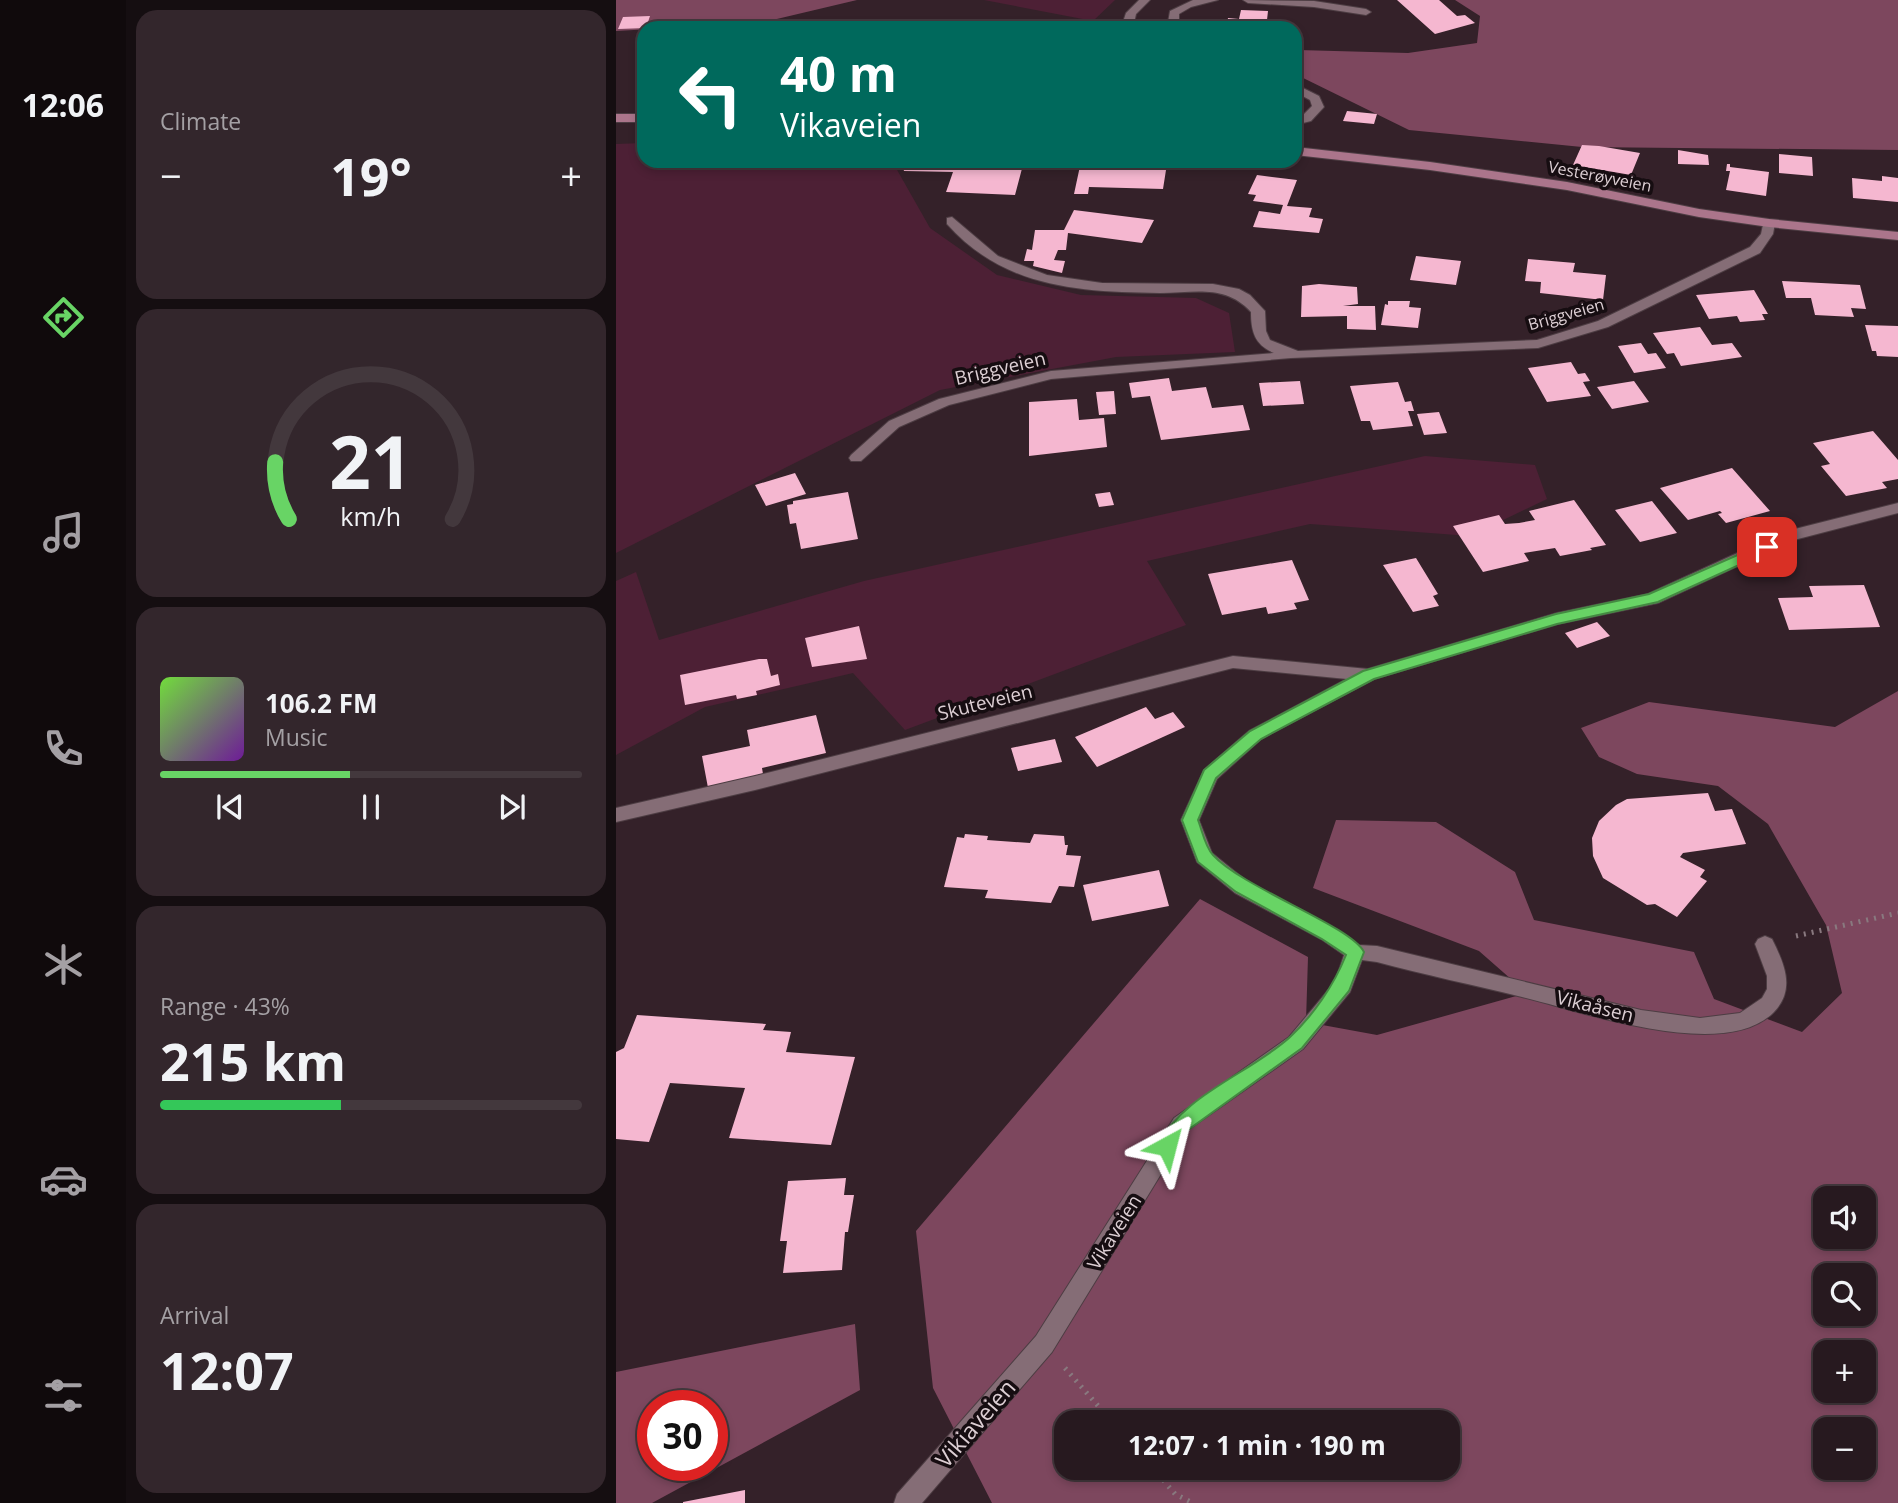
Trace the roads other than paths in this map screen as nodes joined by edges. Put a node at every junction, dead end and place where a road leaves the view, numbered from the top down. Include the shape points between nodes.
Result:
1 (1145, 0) edge
2 (1213, 0) edge
3 (1248, 0) edge
4 (1366, 12) dead end
5 (1129, 21) edge
6 (1173, 21) edge
7 (1302, 91) edge
8 (616, 118) edge
9 (637, 118) edge
10 (1302, 119) edge
11 (1302, 152) edge
12 (952, 221) dead end
13 (1769, 223) junction
14 (1898, 236) edge
15 (1297, 355) junction
16 (856, 458) dead end
17 (1898, 508) edge
18 (1368, 675) junction
19 (616, 815) edge
20 (1765, 944) road end
21 (1355, 952) junction
22 (1044, 1344) joint
23 (906, 1503) edge

1 - 5 street
2 - 6 street via 1188,4 1174,13
3 - 4 street
7 - 10 street via 1315,98 1318,107
8 - 9 main road
11 - 13 main road, Vesterøyveien via 1567,186
12 - 15 street, Briggveien via 966,240 1012,268 1077,286 1214,289 1242,295 1258,311 1257,331 1267,346
13 - 14 main road, Vesterøyveien
13 - 15 street, Briggveien via 1755,250 1603,324 1538,344
15 - 16 street, Briggveien via 1051,375 944,402 894,424
17 - 18 street via 1789,536 1652,598 1556,619
18 - 19 street, Skuteveien via 1233,662
18 - 21 street via 1255,735 1210,775 1190,820 1204,857 1232,880
20 - 21 street, Vikaåsen via 1779,981 1765,1010 1735,1023 1703,1026 1652,1020
21 - 22 street, Vikaveien via 1343,986 1296,1043 1181,1124
22 - 23 street, Vikiaveien

